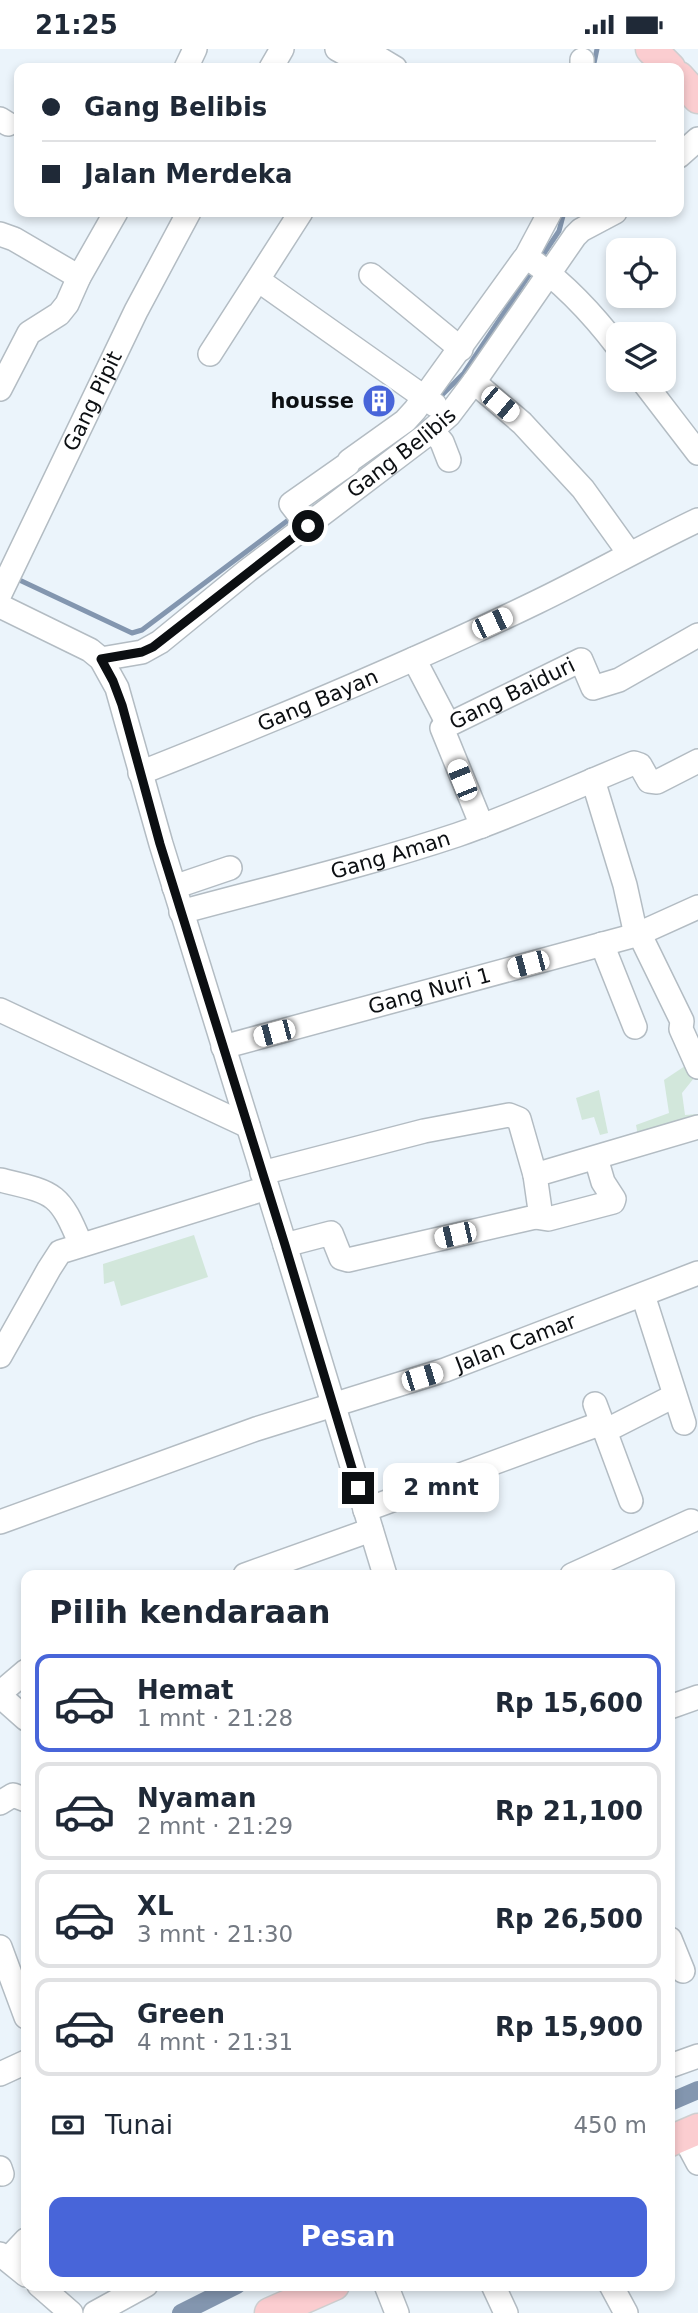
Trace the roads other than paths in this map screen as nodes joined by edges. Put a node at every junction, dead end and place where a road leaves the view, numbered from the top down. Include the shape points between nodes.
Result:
1 (337, 49) edge
2 (651, 49) edge
3 (388, 62) edge
4 (667, 63) edge
5 (698, 139) edge
6 (684, 152) edge
7 (113, 217) edge
8 (186, 217) edge
9 (298, 217) edge
10 (549, 217) edge
11 (607, 217) edge
12 (0, 234) edge
13 (537, 264) junction
14 (371, 275) dead end
15 (79, 277) junction
16 (258, 280) junction
17 (606, 332) edge
18 (461, 349) junction
19 (210, 354) dead end
20 (474, 382) junction
21 (0, 389) edge
22 (651, 392) edge
23 (435, 410) junction
24 (698, 453) edge
25 (449, 460) dead end
26 (358, 474) junction
27 (698, 520) edge
28 (629, 553) junction
29 (0, 597) edge
30 (698, 635) edge
31 (101, 659) junction
32 (414, 659) junction
33 (448, 724) junction
34 (698, 761) edge
35 (140, 773) junction
36 (593, 780) junction
37 (482, 826) junction
38 (230, 869) dead end
39 (174, 887) junction
40 (698, 907) edge
41 (181, 912) junction
42 (638, 934) junction
43 (602, 944) junction
44 (0, 1010) edge
45 (690, 1016) edge
46 (635, 1027) dead end
47 (223, 1047) junction
48 (698, 1067) edge
49 (248, 1126) junction
50 (698, 1128) edge
51 (596, 1158) junction
52 (535, 1175) junction
53 (0, 1180) edge
54 (264, 1180) junction
55 (536, 1217) junction
56 (292, 1243) junction
57 (81, 1245) junction
58 (698, 1273) edge
59 (643, 1295) junction
60 (0, 1356) edge
61 (332, 1405) junction
62 (684, 1407) edge
63 (601, 1419) junction
64 (631, 1500) dead end
65 (368, 1520) junction
66 (691, 1521) dead end
67 (0, 1523) edge
68 (256, 1570) edge
69 (383, 1570) edge
70 (583, 1570) edge
71 (21, 1676) edge
72 (0, 1695) edge
73 (698, 1697) edge
74 (675, 1705) edge
75 (21, 1714) edge
76 (21, 1798) edge
77 (0, 1803) edge
78 (675, 1950) edge
79 (2, 1961) edge
80 (684, 1971) dead end
81 (21, 2005) edge
82 (698, 2056) edge
83 (21, 2064) edge
84 (675, 2064) edge
85 (0, 2074) edge
86 (684, 2135) edge
87 (698, 2163) edge
88 (21, 2244) edge
89 (4, 2257) edge
90 (21, 2271) edge
91 (46, 2291) edge
92 (129, 2291) edge
93 (320, 2291) edge
94 (388, 2291) edge
95 (497, 2291) edge
96 (614, 2291) edge
97 (71, 2313) edge
98 (95, 2313) edge
99 (270, 2313) edge
100 (397, 2313) edge
101 (506, 2313) edge
102 (626, 2313) edge

1 - 3 street via 357,60
2 - 4 main road
5 - 6 street
7 - 15 street
8 - 29 street, Gang Pipit via 136,311
9 - 16 street
10 - 13 street
11 - 13 street, Gang Belibis
12 - 15 street
13 - 17 street
13 - 18 street
13 - 20 street, Gang Belibis
14 - 18 street
15 - 21 street via 62,311 29,333
16 - 19 street
16 - 23 street
18 - 23 street
20 - 23 street, Gang Belibis
20 - 28 street via 522,423 583,489
22 - 24 street
23 - 25 street
23 - 26 street, Gang Belibis
23 - 26 street via 411,415 349,461
26 - 31 street, Gang Belibis via 153,647
27 - 28 street, Gang Bayan
28 - 32 street, Gang Bayan
29 - 31 street
30 - 33 street, Gang Baiduri via 619,680 593,688 581,660
31 - 35 street via 117,688
32 - 33 street
32 - 35 street, Gang Bayan
33 - 37 street, Gang Baiduri via 442,728
34 - 36 street, Gang Aman via 657,782 649,781 636,763
35 - 39 street
36 - 37 street, Gang Aman
36 - 42 street
37 - 41 street, Gang Aman
38 - 39 street
39 - 41 street
40 - 42 street, Gang Nuri 1
41 - 47 street
42 - 43 street, Gang Nuri 1
42 - 45 street
43 - 46 street
43 - 47 street, Gang Nuri 1
44 - 49 street
45 - 48 street via 681,1029
47 - 49 street
49 - 54 street
50 - 51 street
51 - 52 street
51 - 55 street via 612,1203 548,1219
52 - 54 street via 519,1119 509,1115 424,1131
52 - 55 street via 540,1210
53 - 57 street via 52,1196 65,1209
54 - 56 street
54 - 57 street
55 - 56 street via 348,1260 341,1258 332,1234
56 - 61 street
57 - 60 street via 60,1252 54,1260
58 - 59 street, Jalan Camar
59 - 61 street, Jalan Camar via 445,1370
59 - 62 street
61 - 65 street
61 - 67 street, Jalan Camar
62 - 63 street
63 - 64 street
63 - 65 street
65 - 68 street
65 - 69 street
66 - 70 street
71 - 72 street
72 - 75 street
73 - 74 street
76 - 77 street via 13,1794
78 - 80 street
79 - 81 street
82 - 84 street
83 - 85 street
86 - 87 street
88 - 89 street
89 - 90 street
91 - 97 street
92 - 98 street
93 - 99 main road
94 - 100 street
95 - 101 street
96 - 102 street

